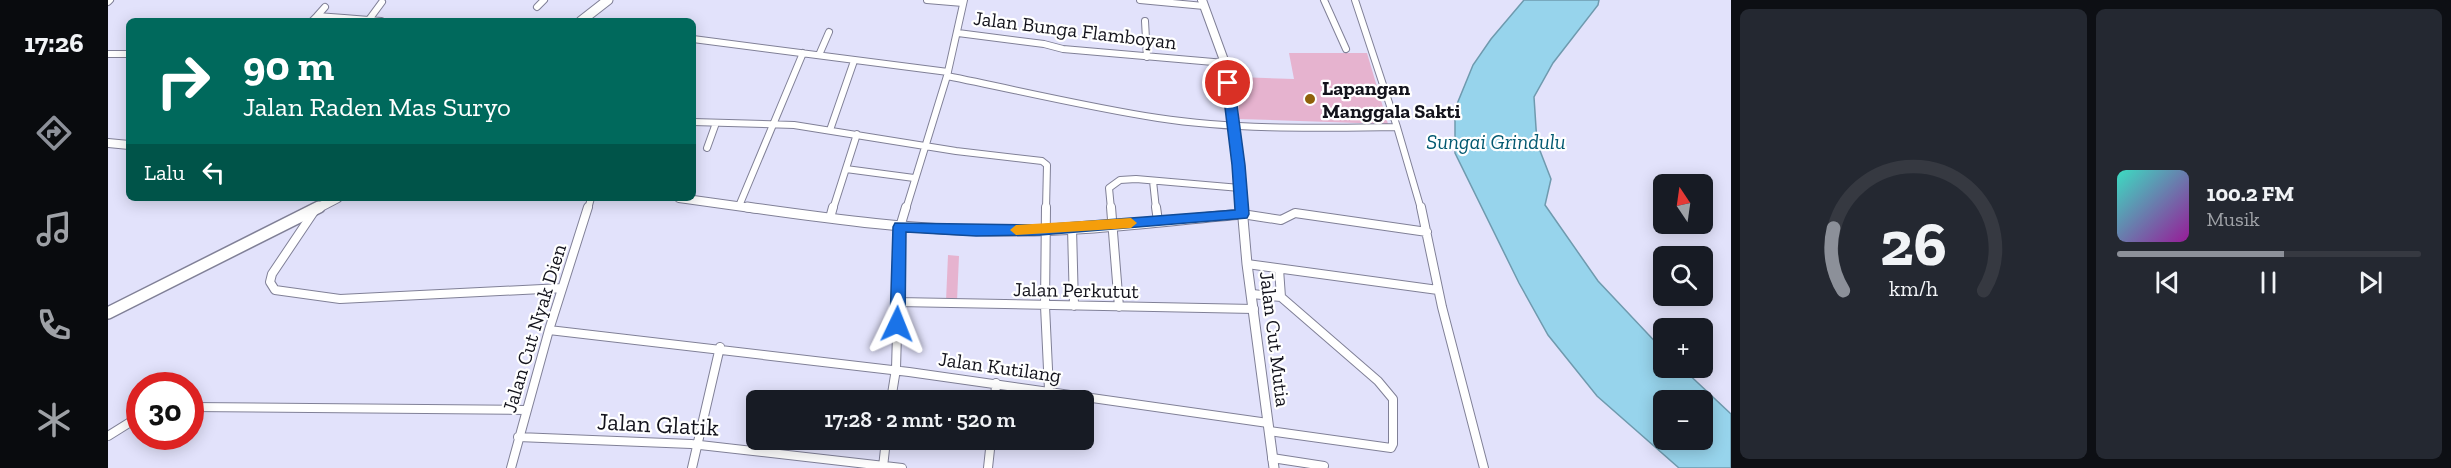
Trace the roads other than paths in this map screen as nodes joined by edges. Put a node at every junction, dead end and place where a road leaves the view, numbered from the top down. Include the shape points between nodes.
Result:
1 (544, 0) edge
2 (608, 0) edge
3 (927, 0) edge
4 (1140, 0) edge
5 (1324, 0) edge
6 (1355, 0) edge
7 (382, 2) dead end
8 (963, 2) edge
9 (1203, 3) edge
10 (325, 7) dead end
11 (537, 7) dead end
12 (316, 18) edge
13 (370, 18) edge
14 (585, 18) edge
15 (1146, 21) dead end
16 (829, 32) dead end
17 (957, 33) junction
18 (696, 39) edge
19 (1346, 49) dead end
20 (802, 53) junction
21 (108, 54) edge
22 (126, 54) edge
23 (819, 55) junction
24 (1147, 57) junction
25 (854, 61) junction
26 (1225, 63) junction
27 (947, 74) junction
28 (696, 122) edge
29 (716, 123) junction
30 (1233, 123) junction
31 (772, 124) junction
32 (1396, 127) junction
33 (830, 130) junction
34 (857, 134) junction
35 (108, 143) edge
36 (126, 145) edge
37 (926, 145) junction
38 (707, 148) dead end
39 (846, 169) junction
40 (914, 178) junction
41 (1153, 181) junction
42 (1240, 188) junction
43 (332, 201) edge
44 (590, 201) edge
45 (696, 201) edge
46 (739, 207) junction
47 (315, 210) junction
48 (1242, 214) junction
49 (830, 218) junction
50 (1158, 220) junction
51 (1113, 224) junction
52 (900, 227) junction
53 (1072, 228) junction
54 (1044, 230) junction
55 (1427, 232) junction
56 (1247, 264) junction
57 (1279, 268) junction
58 (562, 288) junction
59 (1438, 290) junction
60 (1252, 294) junction
61 (1281, 297) junction
62 (898, 302) junction
63 (1045, 306) junction
64 (1074, 306) junction
65 (1119, 307) junction
66 (1254, 309) junction
67 (108, 312) edge
68 (549, 330) junction
69 (720, 347) junction
70 (896, 369) junction
71 (996, 383) junction
72 (893, 390) edge
73 (995, 390) edge
74 (1049, 390) joint
75 (1094, 398) edge
76 (204, 407) edge
77 (526, 410) junction
78 (126, 425) edge
79 (1268, 427) junction
80 (108, 436) edge
81 (518, 437) junction
82 (699, 445) junction
83 (885, 450) edge
84 (990, 450) edge
85 (1273, 463) edge
86 (883, 466) edge
87 (1324, 466) dead end
88 (511, 468) edge
89 (692, 468) edge
90 (902, 468) edge
91 (988, 468) edge
92 (1484, 468) edge

1 - 11 street
2 - 14 highway
3 - 8 street
4 - 9 street
5 - 19 street
6 - 32 street
7 - 13 street
8 - 17 street
9 - 26 street, Jalan Cut Mutia
10 - 12 street
15 - 24 street
16 - 23 street
17 - 24 street, Jalan Bunga Flamboyan
17 - 27 street
18 - 20 street
20 - 23 street
20 - 31 street
21 - 22 street
23 - 25 street
24 - 26 street, Jalan Bunga Flamboyan
25 - 27 street
25 - 33 street
26 - 30 street, Jalan Cut Mutia
27 - 30 street via 1158,118
27 - 37 street
28 - 29 street
29 - 31 street
29 - 38 street
30 - 32 street
30 - 42 street, Jalan Cut Mutia
31 - 33 street
31 - 46 street
32 - 55 street
33 - 34 street
34 - 37 street
34 - 39 street
35 - 36 street
37 - 40 street
37 - 54 street via 1042,160 1047,165
39 - 40 street
39 - 49 street
40 - 52 street
41 - 42 street
41 - 50 street
41 - 51 street via 1120,180 1109,188
42 - 48 street, Jalan Cut Mutia
43 - 47 highway
44 - 58 street, Jalan Cut Nyak Dien
45 - 46 street
46 - 49 street
47 - 58 street via 272,274 270,282 275,290 340,299
47 - 67 highway
48 - 50 street
48 - 55 street via 1281,220 1295,213
48 - 56 street, Jalan Cut Mutia
49 - 52 street
50 - 51 street
51 - 53 street
51 - 65 street
52 - 54 street
52 - 62 street
53 - 54 street
53 - 64 street
54 - 63 street
55 - 59 street
56 - 57 street
56 - 60 street, Jalan Cut Mutia
57 - 59 street
57 - 61 street
58 - 68 street, Jalan Cut Nyak Dien
59 - 92 street via 1475,420
60 - 61 street
60 - 66 street, Jalan Cut Mutia
61 - 79 street, Jalan Kutilang via 1391,394 1393,444 1388,448
62 - 63 street, Jalan Perkutut
62 - 70 street
63 - 64 street, Jalan Perkutut
63 - 74 street
64 - 65 street, Jalan Perkutut
65 - 66 street, Jalan Perkutut
66 - 79 street, Jalan Cut Mutia
68 - 69 street, Jalan Kutilang
68 - 77 street, Jalan Cut Nyak Dien
69 - 70 street, Jalan Kutilang
69 - 82 street
70 - 71 street, Jalan Kutilang
70 - 72 street
71 - 73 street
71 - 74 street, Jalan Kutilang
75 - 79 street, Jalan Kutilang
76 - 77 street
77 - 81 street, Jalan Cut Nyak Dien
78 - 80 street
79 - 85 street, Jalan Cut Mutia
81 - 82 street, Jalan Glatik
81 - 88 street, Jalan Cut Nyak Dien
82 - 86 street, Jalan Glatik
82 - 89 street
83 - 86 street
84 - 91 street
85 - 87 street
86 - 90 street, Jalan Glatik

